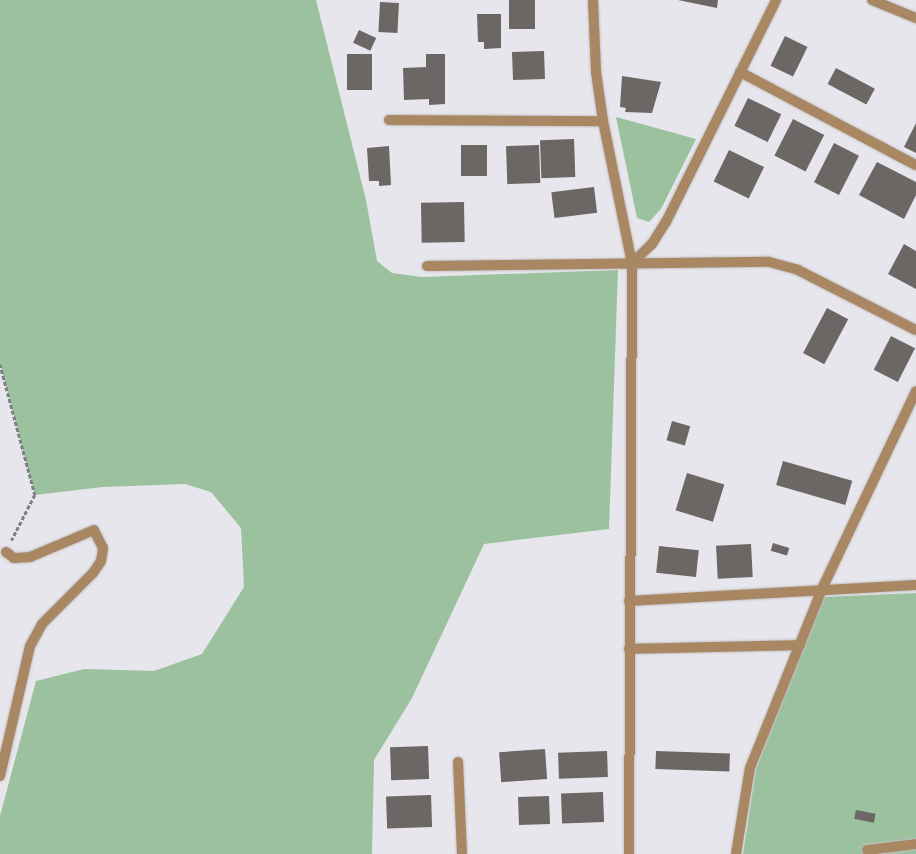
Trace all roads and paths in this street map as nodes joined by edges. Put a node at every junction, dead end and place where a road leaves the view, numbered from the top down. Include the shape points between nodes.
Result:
1 (593, 0) edge
2 (776, 0) edge
3 (872, 0) edge
4 (916, 18) edge
5 (740, 72) junction
6 (389, 120) dead end
7 (603, 121) junction
8 (916, 165) edge
9 (632, 263) junction
10 (426, 266) dead end
11 (916, 330) edge
12 (0, 364) edge
13 (916, 391) edge
14 (6, 552) joint
15 (916, 585) edge
16 (821, 591) junction
17 (629, 601) junction
18 (800, 645) junction
19 (629, 649) junction
20 (458, 762) dead end
21 (0, 776) edge
22 (916, 844) edge
23 (867, 850) dead end
24 (462, 854) edge
25 (629, 854) edge
26 (736, 854) edge

1 - 7 street via 596,72
2 - 5 street
3 - 4 street
5 - 8 street
5 - 9 street via 666,222 652,244
6 - 7 street
7 - 9 street
9 - 10 street
9 - 11 street via 751,261 783,265
9 - 17 street
12 - 14 path via 35,495
13 - 16 street
14 - 21 street via 14,558 30,557 94,530 103,548 101,561 93,572 42,624 30,646
15 - 16 street
16 - 17 street
16 - 18 street
17 - 19 street
18 - 19 street
18 - 26 street via 750,768
19 - 25 street
20 - 24 street
22 - 23 street

